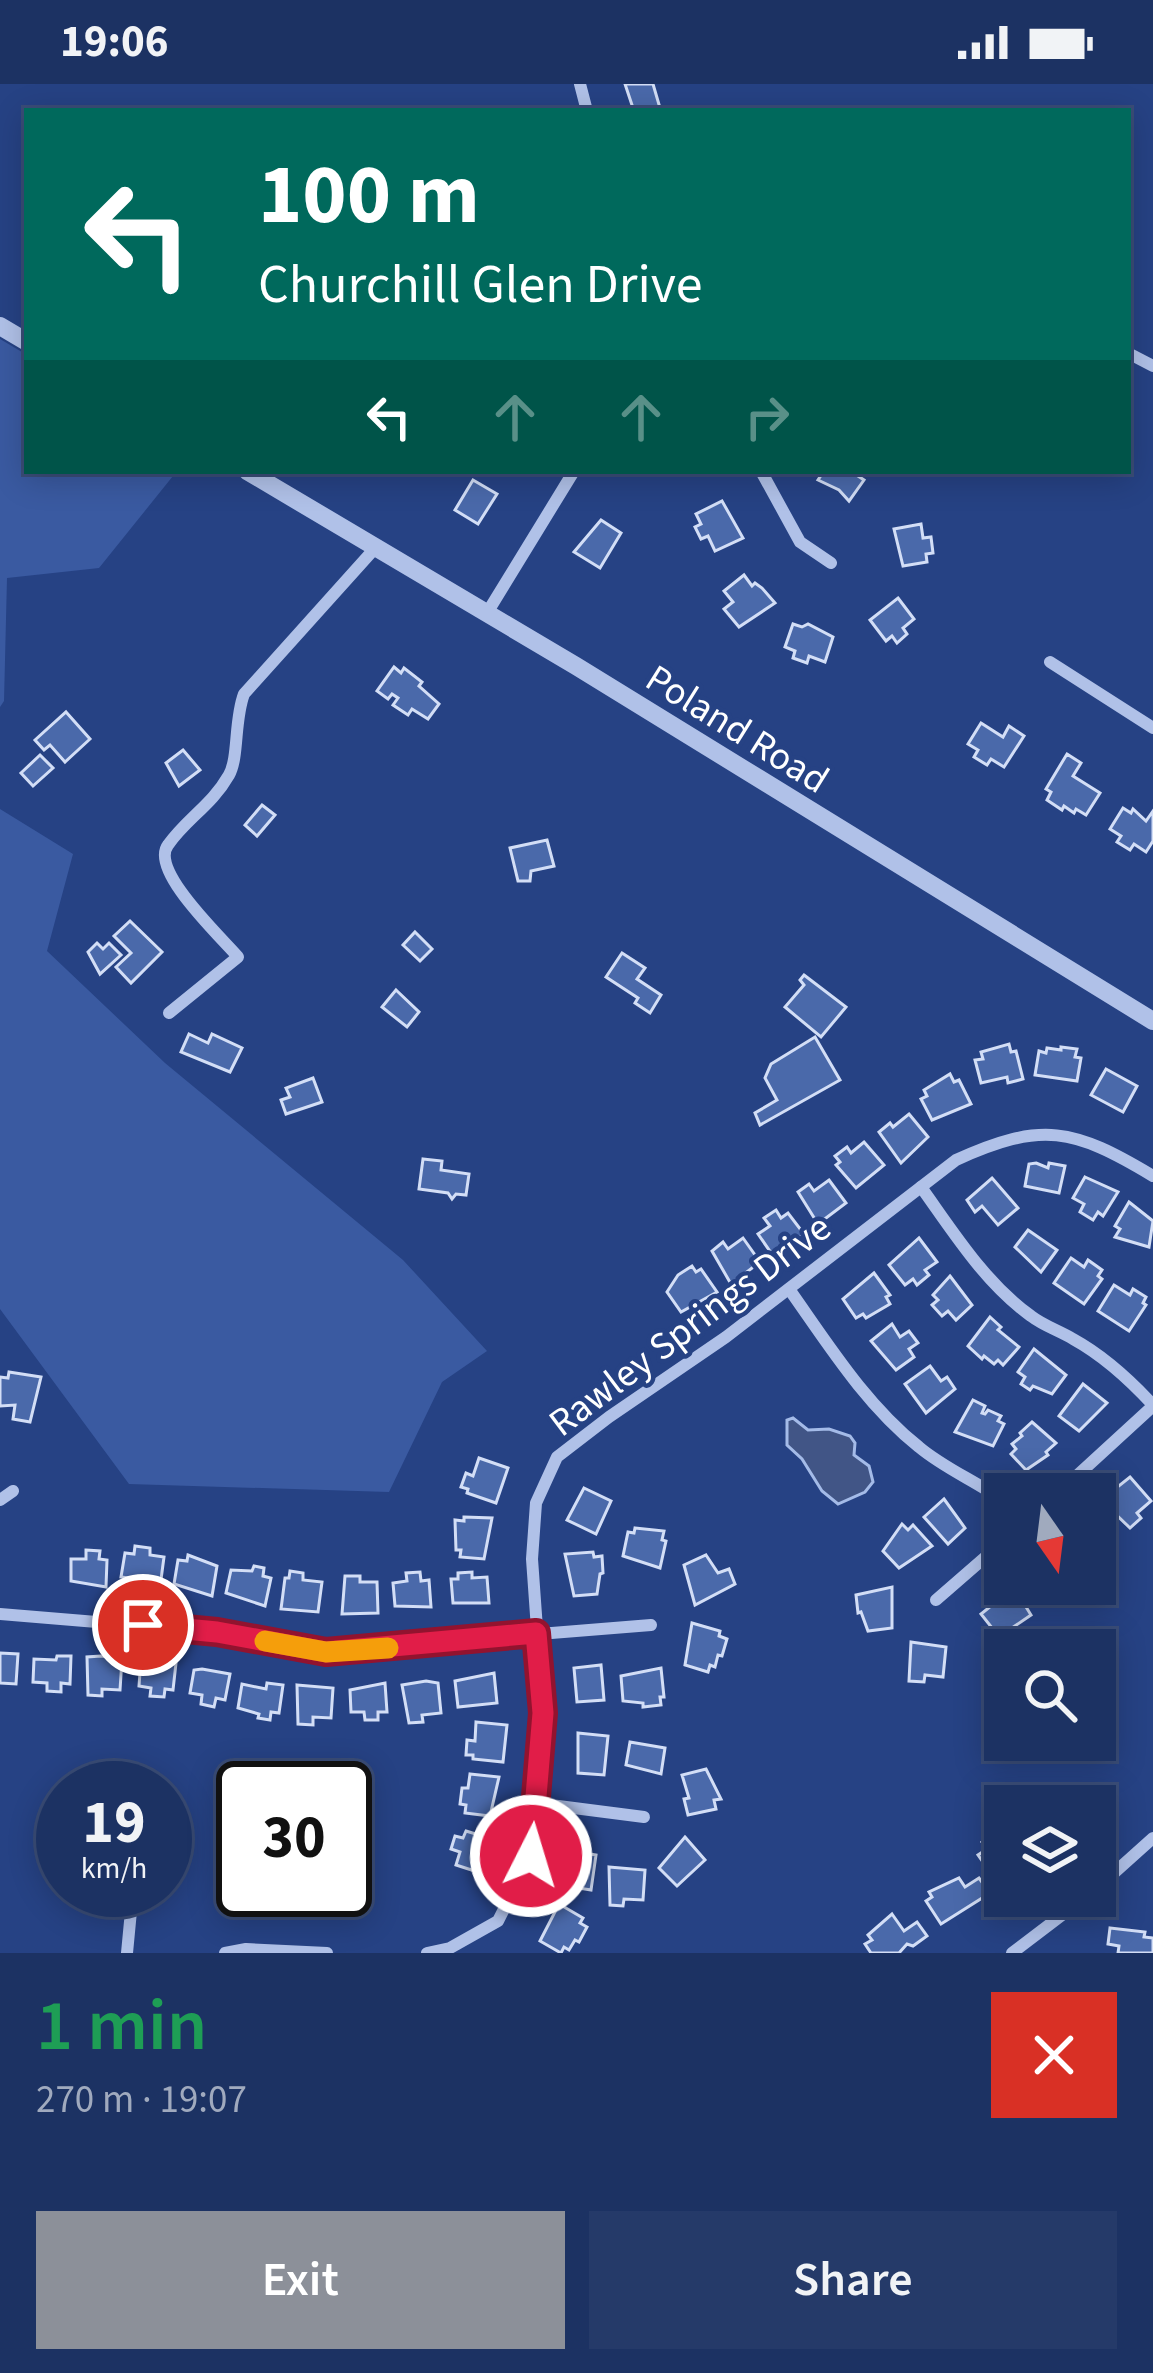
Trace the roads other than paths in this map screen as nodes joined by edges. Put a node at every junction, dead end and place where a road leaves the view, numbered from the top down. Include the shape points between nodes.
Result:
1 (252, 474) edge
2 (572, 474) edge
3 (763, 474) edge
4 (377, 546) junction
5 (831, 563) dead end
6 (487, 613) junction
7 (1050, 662) dead end
8 (1153, 728) edge
9 (169, 1013) dead end
10 (1153, 1021) edge
11 (1153, 1176) edge
12 (921, 1187) junction
13 (789, 1289) junction
14 (1153, 1406) edge
15 (1080, 1473) edge
16 (984, 1489) edge
17 (13, 1491) dead end
18 (0, 1500) edge
19 (984, 1558) edge
20 (936, 1600) dead end
21 (0, 1614) edge
22 (651, 1625) dead end
23 (536, 1633) junction
24 (535, 1803) junction
25 (644, 1817) dead end
26 (1153, 1838) edge
27 (1116, 1872) edge
28 (130, 1917) edge
29 (1059, 1917) edge
30 (1028, 1940) junction
31 (127, 1953) edge
32 (225, 1953) edge
33 (327, 1953) edge
34 (427, 1953) edge
35 (1012, 1953) edge
36 (1036, 1953) edge

1 - 4 street, Poland Road
2 - 6 street
3 - 5 street via 800,542
4 - 6 street, Poland Road
4 - 9 street via 244,694 232,771 167,845 163,862 172,880 238,957
6 - 10 street, Poland Road
7 - 8 street
11 - 12 street, Rawley Springs Drive via 1052,1131 1000,1140
12 - 13 street, Rawley Springs Drive
12 - 14 street via 1010,1297 1126,1375
13 - 16 street via 898,1430
13 - 23 street, Rawley Springs Drive via 557,1457 536,1503
14 - 15 street
17 - 18 street
19 - 20 street
21 - 23 street via 217,1632 326,1652
22 - 23 street
23 - 24 street, Rawley Springs Drive via 543,1713
24 - 25 street
24 - 34 street, Rawley Springs Drive via 531,1856 498,1921
26 - 27 street
28 - 31 street
29 - 30 street
30 - 35 street
30 - 36 street
32 - 33 street

